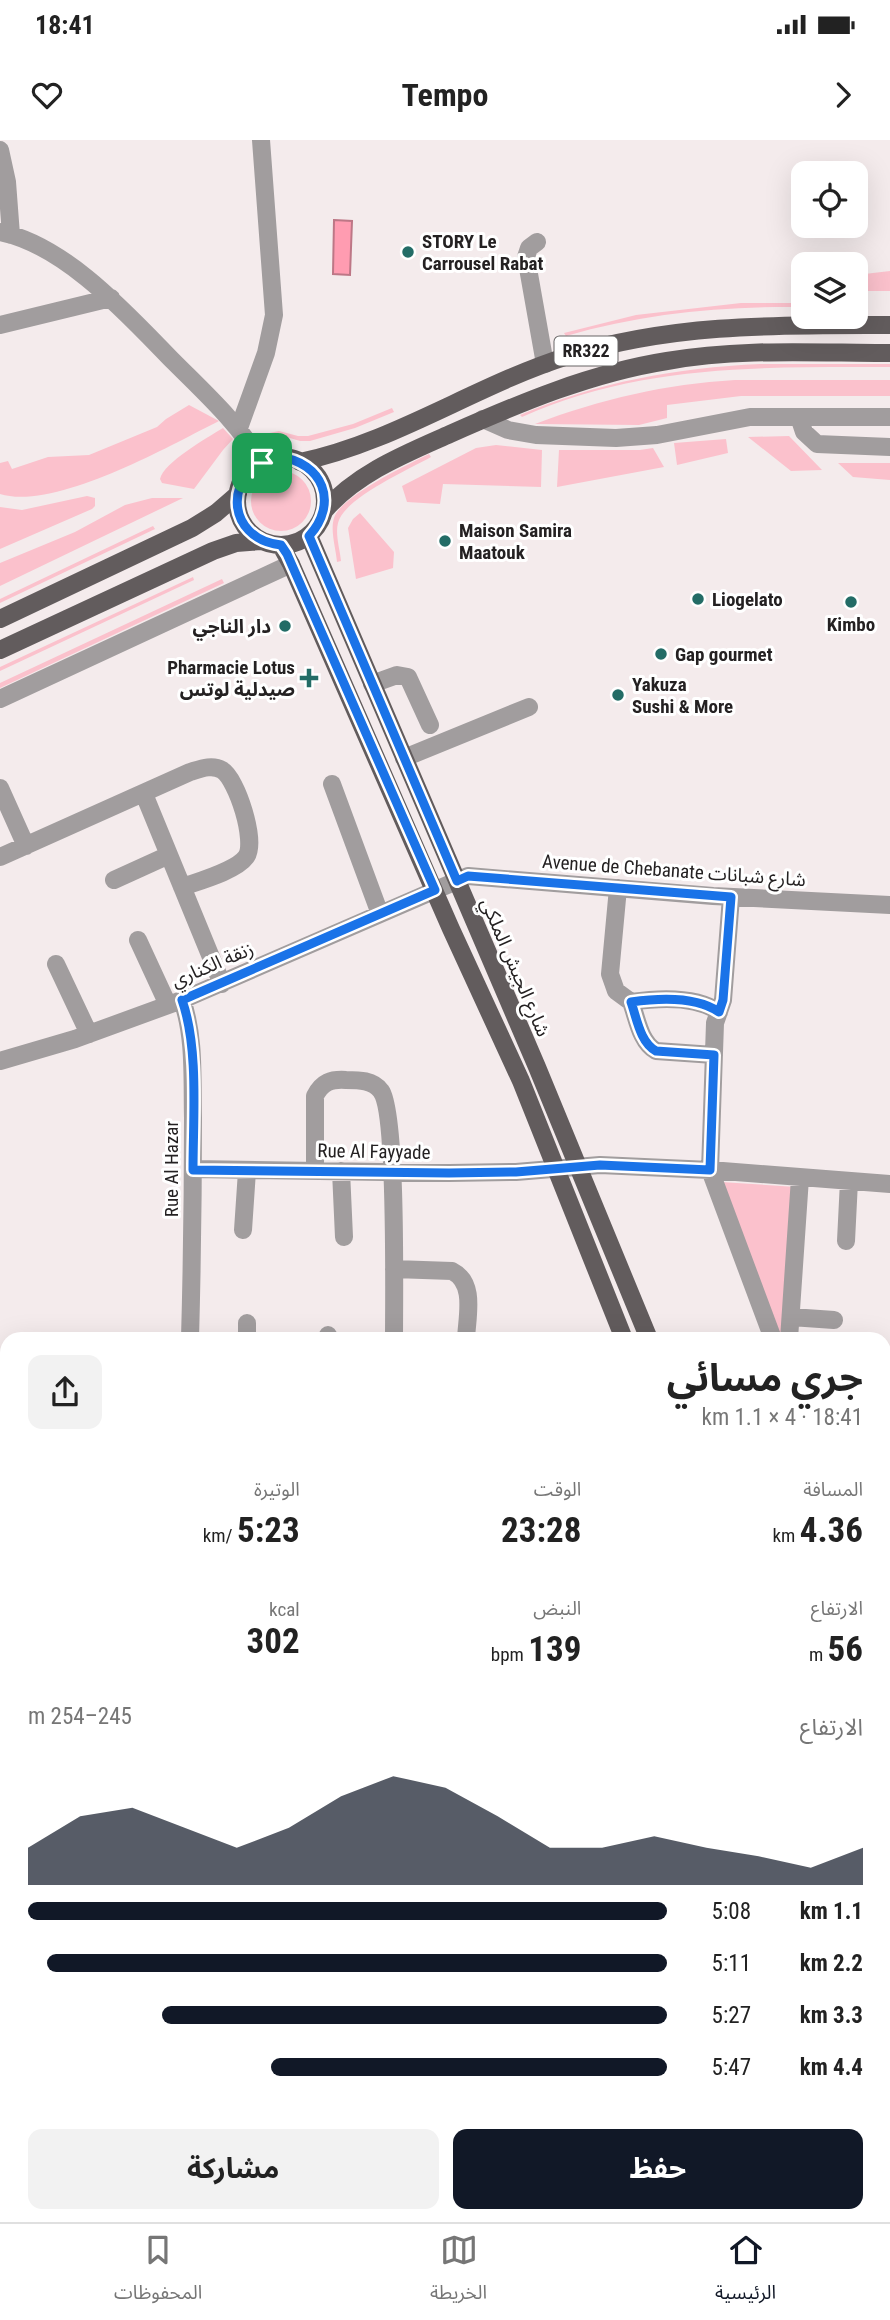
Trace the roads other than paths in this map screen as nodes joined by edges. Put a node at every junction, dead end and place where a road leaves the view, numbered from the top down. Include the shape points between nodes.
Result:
1 (261, 140) edge
2 (0, 150) edge
3 (6, 234) edge
4 (537, 242) dead end
5 (111, 298) junction
6 (0, 325) edge
7 (890, 325) edge
8 (890, 353) edge
9 (545, 364) junction
10 (799, 417) junction
11 (890, 417) edge
12 (483, 419) junction
13 (239, 428) junction
14 (890, 447) edge
15 (300, 462) junction
16 (262, 463) junction
17 (237, 494) junction
18 (324, 511) junction
19 (309, 536) junction
20 (261, 541) junction
21 (281, 545) junction
22 (291, 564) junction
23 (0, 619) edge
24 (0, 650) edge
25 (372, 684) junction
26 (0, 699) edge
27 (529, 707) dead end
28 (430, 725) dead end
29 (404, 758) junction
30 (332, 784) dead end
31 (0, 788) edge
32 (144, 794) junction
33 (26, 846) junction
34 (169, 855) junction
35 (0, 857) edge
36 (114, 880) dead end
37 (457, 881) junction
38 (182, 887) junction
39 (618, 888) junction
40 (435, 890) junction
41 (731, 897) junction
42 (890, 905) edge
43 (380, 914) junction
44 (138, 940) dead end
45 (56, 964) dead end
46 (222, 984) junction
47 (631, 1002) junction
48 (175, 1003) junction
49 (719, 1012) junction
50 (89, 1034) junction
51 (714, 1055) junction
52 (0, 1061) edge
53 (579, 1167) junction
54 (193, 1170) junction
55 (555, 1170) junction
56 (710, 1170) junction
57 (247, 1171) junction
58 (315, 1171) junction
59 (341, 1171) junction
60 (392, 1173) junction
61 (800, 1178) junction
62 (849, 1181) junction
63 (890, 1184) edge
64 (243, 1230) dead end
65 (344, 1237) dead end
66 (846, 1241) dead end
67 (394, 1269) junction
68 (791, 1317) junction
69 (834, 1320) dead end
70 (190, 1332) edge
71 (394, 1332) edge
72 (467, 1332) edge
73 (621, 1332) edge
74 (646, 1332) edge
75 (770, 1332) edge
76 (790, 1332) edge

1 - 13 street via 274,315 266,353
2 - 3 street via 7,182
3 - 5 street via 40,247
4 - 9 street via 526,257
5 - 6 street
5 - 13 street
7 - 9 main road, RR322 via 713,328 634,340
8 - 12 main road, RR322 via 740,353 668,360 596,376
9 - 15 main road, RR322 via 357,447
10 - 11 street
10 - 12 street via 750,417 616,438 536,435
10 - 14 street via 808,437 817,444
12 - 18 main road, RR322 via 371,472
13 - 16 street
15 - 16 main road, RR322 via 279,457
15 - 18 main road via 321,482
16 - 17 main road via 245,476
17 - 20 main road via 242,521
17 - 23 main road via 192,528
18 - 19 main road, RR322
19 - 21 main road
19 - 25 main road, شارع الجيش الملكي
20 - 21 main road
20 - 24 main road via 213,551
21 - 22 main road
22 - 26 street
22 - 40 main road
25 - 28 street via 397,675 408,677
25 - 29 main road, شارع الجيش الملكي
27 - 29 street
29 - 37 main road, شارع الجيش الملكي
30 - 43 street
31 - 33 street
32 - 33 street
32 - 34 street
32 - 38 street via 203,768 223,771 233,785 251,842 246,858
33 - 35 street
34 - 36 street
34 - 38 street
37 - 39 street, Avenue de Chebanate شارع شبانات via 468,876
37 - 40 street, Avenue de Chebanate شارع شبانات
37 - 53 main road, شارع الجيش الملكي
38 - 46 street
39 - 41 street, Avenue de Chebanate شارع شبانات
39 - 47 street via 610,974 616,991
40 - 43 street, زنقة الكناري
40 - 55 main road via 521,1081
41 - 42 street, Avenue de Chebanate شارع شبانات
41 - 49 street
43 - 46 street, زنقة الكناري
44 - 48 street, Rue Al Hazar
45 - 50 street
46 - 48 street, زنقة الكناري
47 - 49 street via 703,1003
47 - 51 street via 651,1048
48 - 50 street, زنقة الكناري
48 - 54 street, Rue Al Hazar via 188,1017 192,1052
49 - 51 street
50 - 52 street, زنقة الكناري
51 - 56 street
53 - 55 street, Rue Al Fayyade
53 - 56 street, Rue Al Fayyade
53 - 74 main road, شارع الجيش الملكي
54 - 57 street, Rue Al Fayyade
54 - 70 street, Rue Al Hazar
55 - 60 street, Rue Al Fayyade
55 - 73 main road
56 - 61 street, Rue Al Fayyade
56 - 75 street
57 - 58 street, Rue Al Fayyade
57 - 64 street
58 - 59 street, Rue Al Fayyade
58 - 60 street via 315,1096 327,1082 346,1080 366,1081 385,1098
59 - 60 street, Rue Al Fayyade
59 - 65 street
60 - 67 street
61 - 62 street, Rue Al Fayyade
61 - 68 street
62 - 63 street, Rue Al Fayyade
62 - 66 street
67 - 71 street
67 - 72 street via 460,1275 468,1292
68 - 69 street
68 - 76 street

